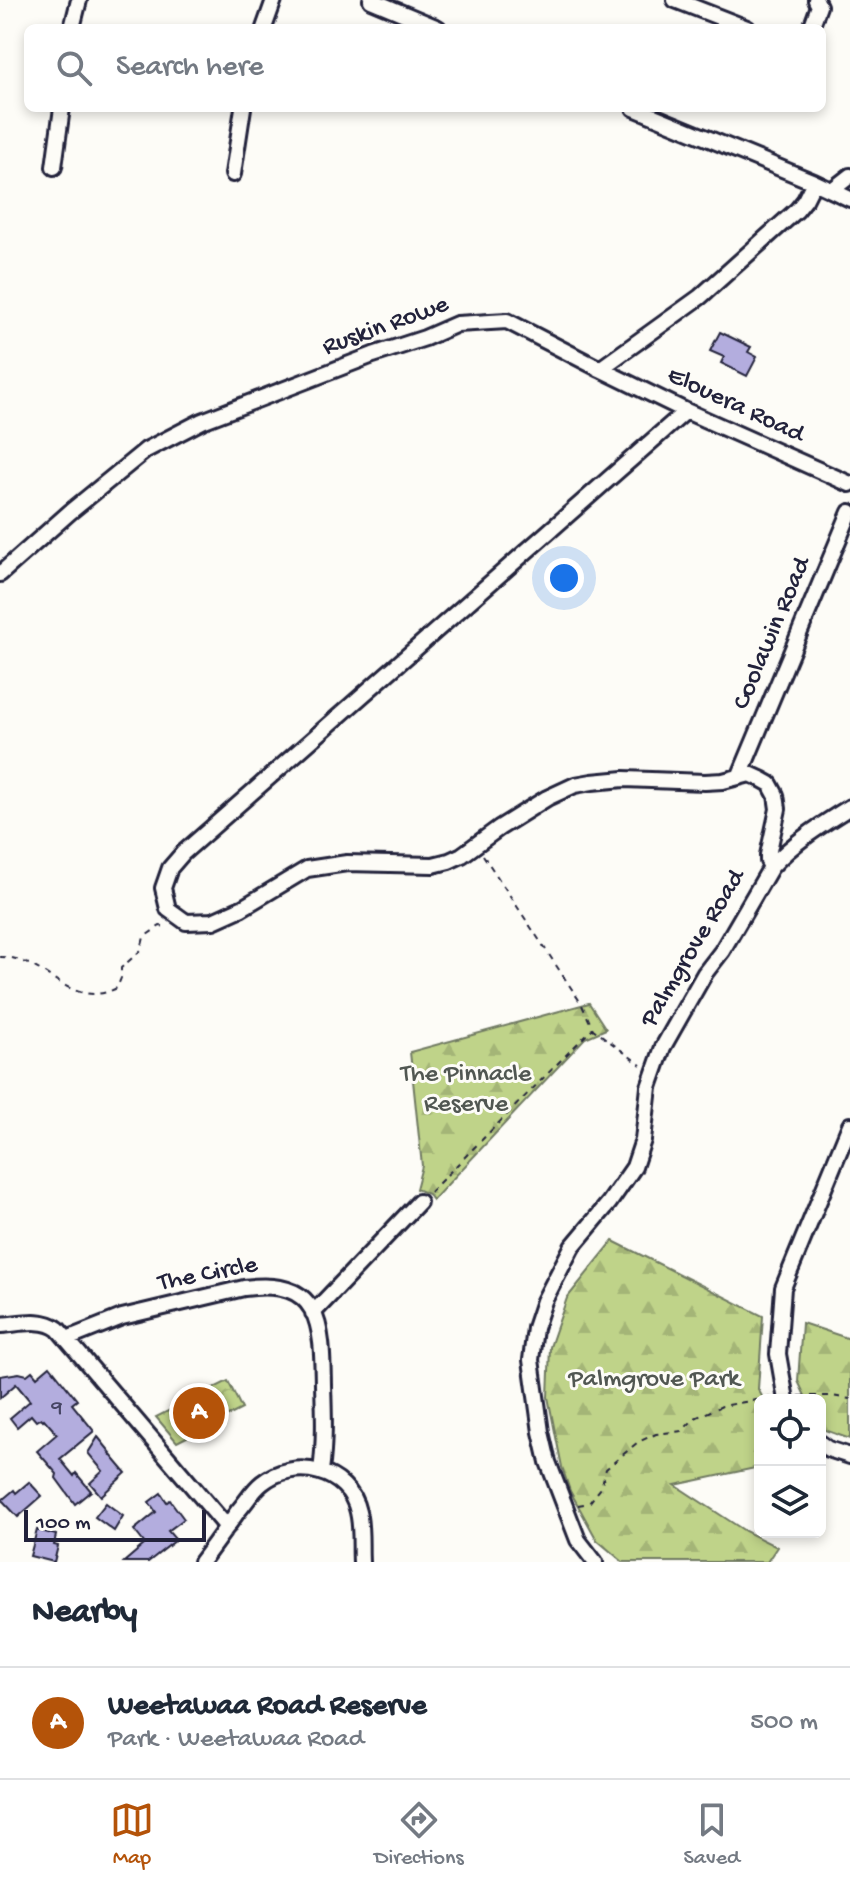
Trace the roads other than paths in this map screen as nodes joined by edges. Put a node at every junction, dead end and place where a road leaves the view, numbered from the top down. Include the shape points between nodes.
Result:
1 (79, 0) edge
2 (274, 0) edge
3 (371, 0) edge
4 (675, 0) edge
5 (816, 0) edge
6 (73, 24) edge
7 (265, 24) edge
8 (428, 24) edge
9 (737, 24) edge
10 (812, 24) edge
11 (61, 112) edge
12 (242, 112) edge
13 (644, 112) edge
14 (54, 167) dead end
15 (233, 174) dead end
16 (850, 176) edge
17 (814, 182) junction
18 (832, 190) junction
19 (850, 199) edge
20 (600, 369) junction
21 (686, 411) junction
22 (850, 484) edge
23 (850, 512) edge
24 (0, 574) edge
25 (740, 775) junction
26 (850, 807) edge
27 (771, 867) junction
28 (850, 1125) edge
29 (419, 1202) road end
30 (313, 1313) junction
31 (0, 1325) edge
32 (67, 1339) junction
33 (783, 1394) edge
34 (826, 1448) edge
35 (850, 1456) edge
36 (321, 1471) junction
37 (227, 1527) junction
38 (201, 1562) edge
39 (361, 1562) edge
40 (595, 1562) edge

1 - 6 street
2 - 7 street
3 - 8 street
4 - 9 street
5 - 10 street
11 - 14 street
12 - 15 street
13 - 17 street
16 - 18 street
17 - 18 street
17 - 20 street via 797,210 700,297
18 - 19 street
20 - 21 street, Elouera Road
20 - 24 street, Ruskin Rowe via 507,321 457,324 202,421 146,450
21 - 22 street, Elouera Road
21 - 25 street via 183,853 163,888 168,909 186,922 213,921 307,869 449,861 575,785 624,779 723,781
23 - 25 street, Coolawin Road
25 - 27 street, Palmgrove Road via 761,779 776,795
26 - 27 street via 787,849
27 - 40 street, Palmgrove Road via 663,1047 649,1087 634,1167 572,1247 535,1328 531,1360 548,1462 578,1540
28 - 33 street via 783,1288 778,1354
29 - 30 street
30 - 32 street, The Circle via 287,1288 264,1285 122,1317
30 - 36 street via 322,1347
31 - 32 street via 52,1324
32 - 37 street
34 - 35 street
36 - 37 street via 283,1471 264,1481
36 - 39 street via 338,1481 358,1511
37 - 38 street

